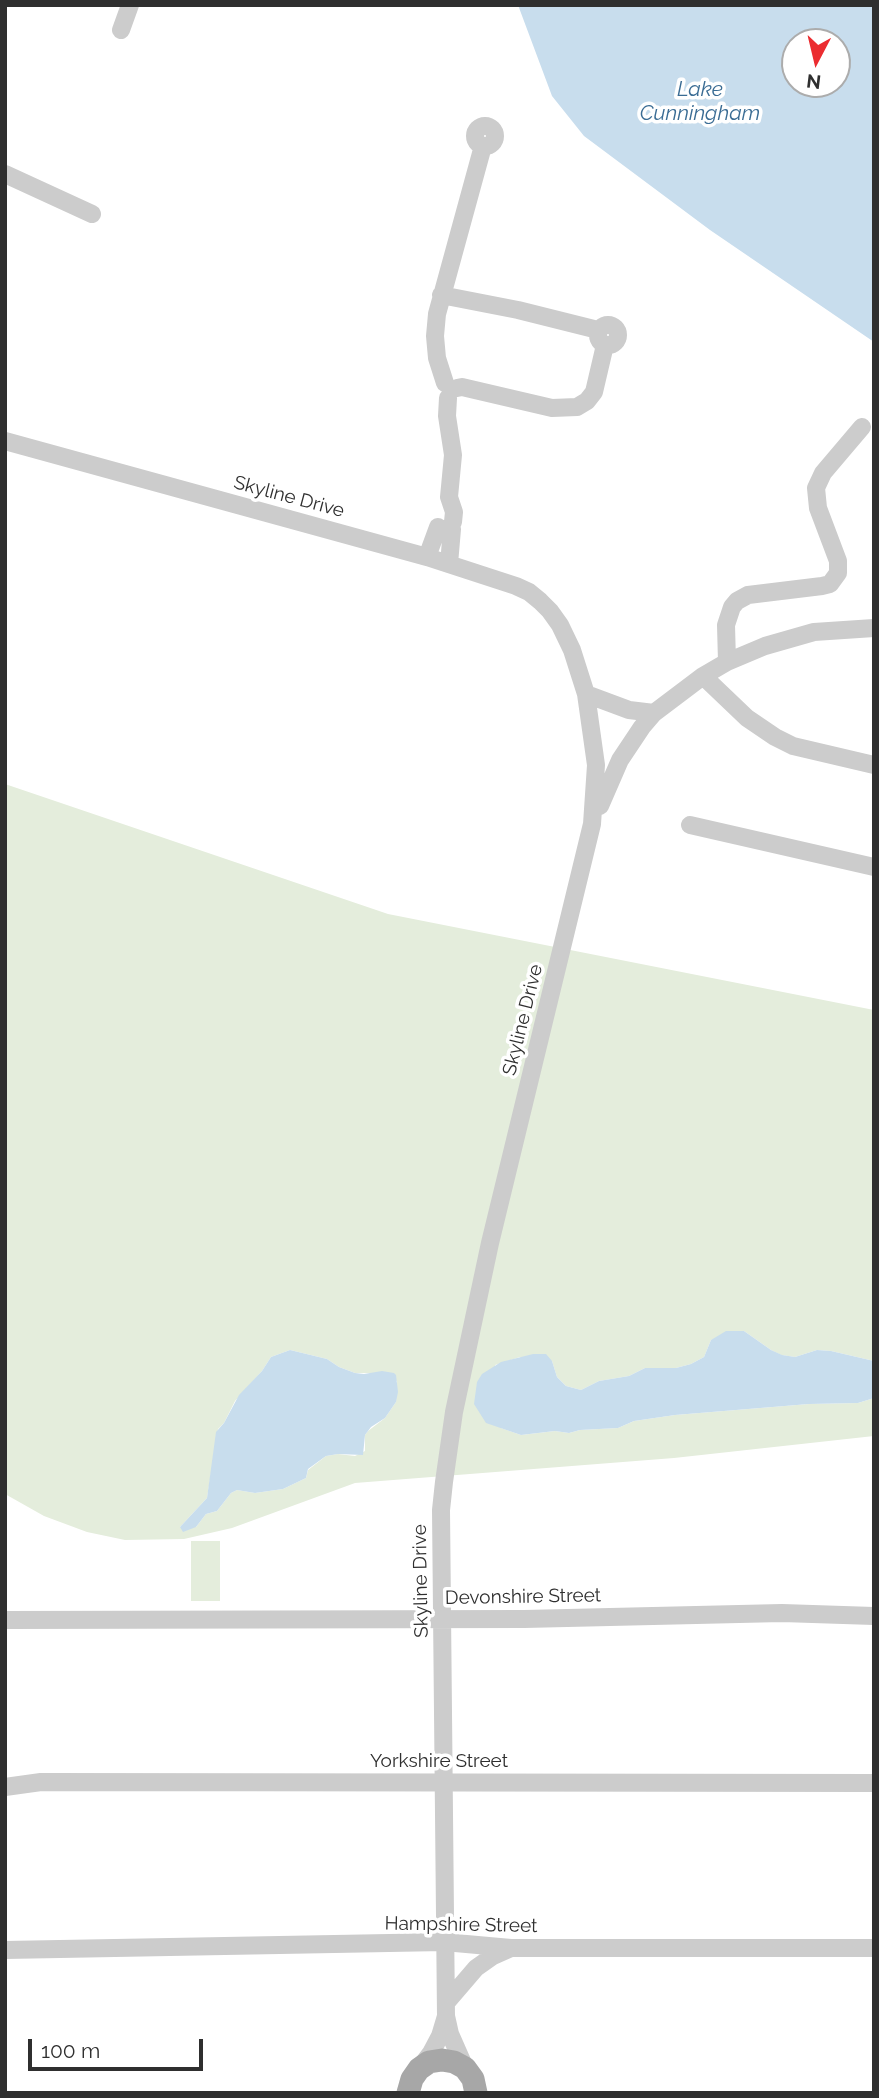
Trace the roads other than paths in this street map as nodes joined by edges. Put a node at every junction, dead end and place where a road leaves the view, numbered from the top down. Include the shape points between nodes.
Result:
1 (130, 5) edge
2 (121, 30) dead end
3 (483, 146) dead end
4 (5, 174) edge
5 (92, 214) dead end
6 (442, 295) junction
7 (450, 390) junction
8 (862, 427) dead end
9 (5, 441) edge
10 (446, 525) junction
11 (427, 557) junction
12 (449, 564) junction
13 (874, 628) edge
14 (727, 662) junction
15 (703, 676) junction
16 (586, 694) junction
17 (654, 713) junction
18 (874, 765) edge
19 (592, 824) junction
20 (690, 825) dead end
21 (874, 867) edge
22 (874, 1616) edge
23 (443, 1619) junction
24 (5, 1620) edge
25 (444, 1782) junction
26 (874, 1783) edge
27 (5, 1787) edge
28 (444, 1942) junction
29 (511, 1948) junction
30 (874, 1948) edge
31 (5, 1950) edge
32 (446, 2010) junction
33 (409, 2083) edge
34 (475, 2083) edge

1 - 2 street
3 - 6 street
4 - 5 street
6 - 7 street via 435,336 437,358
6 - 7 street via 518,310 602,337 594,392 577,407 552,408 462,387
7 - 10 street via 447,416 454,512
8 - 14 street via 823,473 817,488 818,508 838,561 838,573 830,584 748,595 737,601 726,625
9 - 11 street, Skyline Drive
10 - 11 street
10 - 12 street
11 - 12 street, Skyline Drive
12 - 16 street, Skyline Drive via 529,592 550,611 567,638
13 - 14 street via 814,632
14 - 15 street
15 - 17 street
15 - 18 street via 747,718 775,737 793,746
16 - 17 street via 629,710
16 - 19 street, Skyline Drive via 596,765
17 - 19 street via 625,751
19 - 23 street, Skyline Drive via 454,1412 441,1510
20 - 21 street
22 - 23 street, Devonshire Street via 782,1613
23 - 24 street, Devonshire Street
23 - 25 street, Skyline Drive
25 - 26 street, Yorkshire Street
25 - 27 street, Yorkshire Street via 41,1782
25 - 28 street, Skyline Drive
28 - 29 street, Hampshire Street
28 - 31 street, Hampshire Street
28 - 32 street, Skyline Drive
29 - 30 street, Hampshire Street
29 - 32 street via 476,1968
32 - 33 street, Skyline Drive via 440,2036
32 - 34 street, Skyline Drive via 450,2035
33 - 34 main road via 429,2062 442,2060 454,2062

